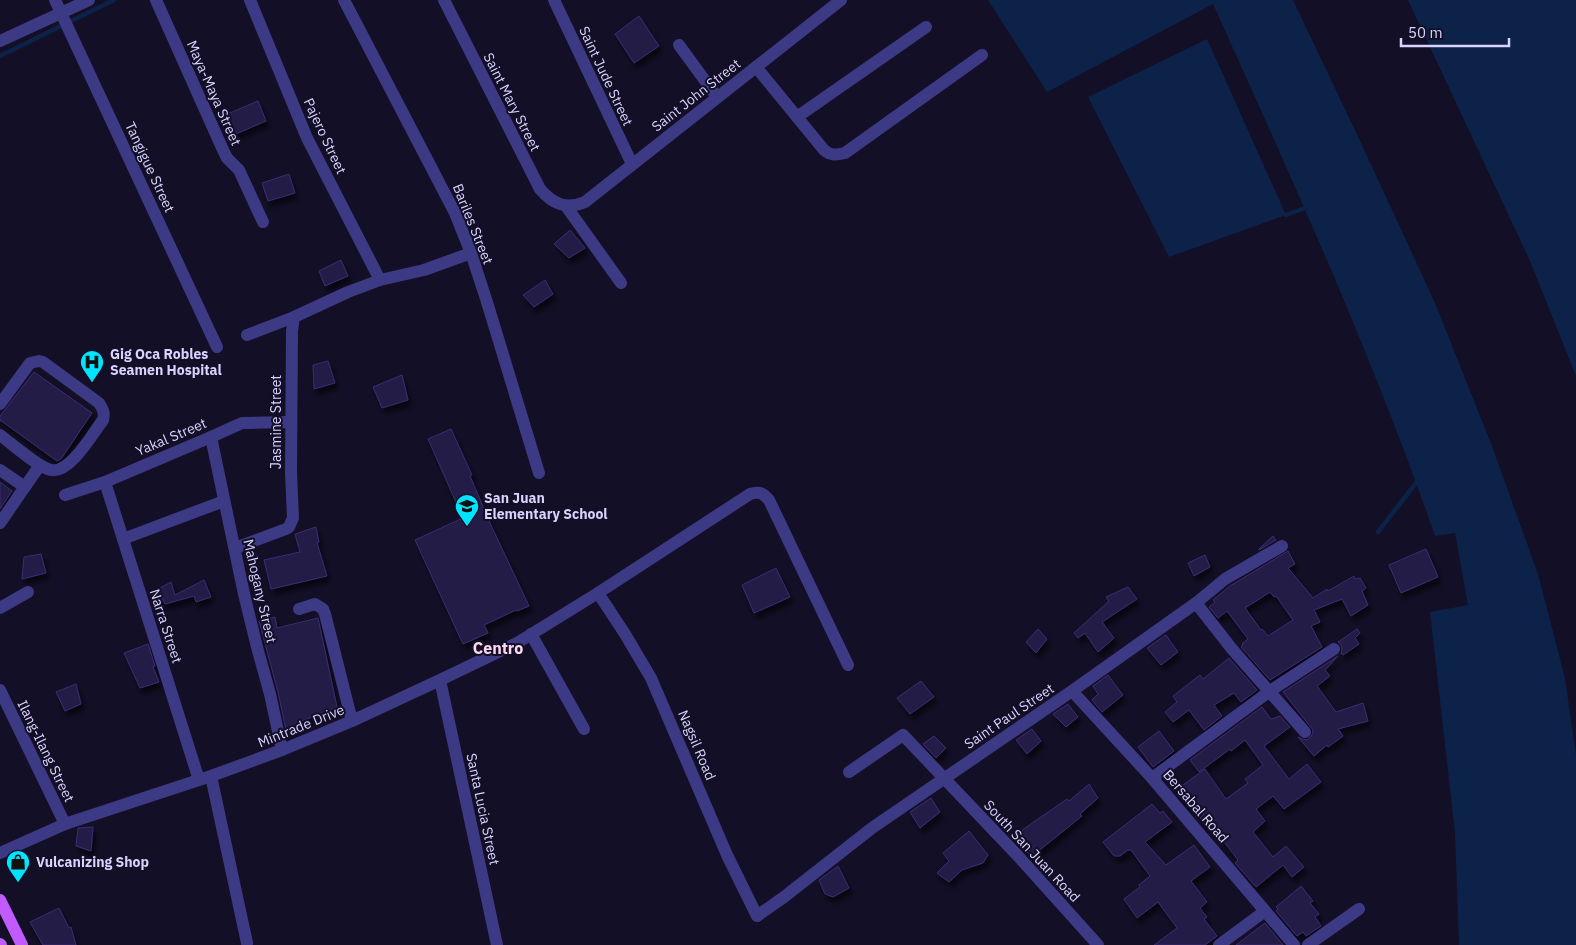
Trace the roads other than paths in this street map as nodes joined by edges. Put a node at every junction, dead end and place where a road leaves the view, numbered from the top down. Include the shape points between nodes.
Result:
1 (55, 0) edge
2 (89, 0) edge
3 (156, 0) edge
4 (250, 0) edge
5 (344, 0) edge
6 (444, 0) edge
7 (554, 0) edge
8 (841, 0) edge
9 (61, 13) junction
10 (926, 27) dead end
11 (0, 41) edge
12 (679, 45) dead end
13 (982, 56) dead end
14 (756, 67) junction
15 (717, 97) junction
16 (797, 117) junction
17 (632, 164) junction
18 (566, 206) junction
19 (263, 222) dead end
20 (471, 253) junction
21 (380, 280) junction
22 (621, 283) dead end
23 (294, 317) junction
24 (247, 335) dead end
25 (217, 348) dead end
26 (0, 404) edge
27 (292, 422) junction
28 (0, 434) edge
29 (211, 437) junction
30 (40, 465) junction
31 (0, 470) edge
32 (539, 474) dead end
33 (105, 482) junction
34 (25, 487) junction
35 (65, 495) dead end
36 (224, 502) junction
37 (0, 523) edge
38 (122, 539) junction
39 (1282, 546) dead end
40 (235, 548) junction
41 (28, 592) dead end
42 (598, 593) junction
43 (1196, 603) junction
44 (0, 608) edge
45 (299, 609) dead end
46 (531, 634) junction
47 (1334, 649) dead end
48 (848, 665) dead end
49 (440, 680) junction
50 (0, 690) edge
51 (1072, 691) junction
52 (1270, 691) junction
53 (352, 721) junction
54 (584, 729) dead end
55 (1305, 732) dead end
56 (282, 750) junction
57 (849, 772) dead end
58 (205, 778) junction
59 (1152, 778) junction
60 (943, 779) junction
61 (65, 824) junction
62 (0, 852) edge
63 (0, 900) edge
64 (1359, 909) dead end
65 (1265, 911) junction
66 (756, 916) joint
67 (247, 942) dead end
68 (22, 945) edge
69 (498, 945) edge
70 (1098, 945) edge
71 (1219, 945) edge
72 (1294, 945) edge
73 (1308, 945) edge

1 - 9 street, Tangigue Street
2 - 9 street
3 - 19 street, Maya-Maya Street via 223,150 239,170
4 - 21 street, Pajero Street via 307,138
5 - 20 street, Bariles Street via 455,213
6 - 18 street, Saint Mary Street via 540,189 554,202
7 - 17 street, Saint Jude Street
8 - 14 street, Saint John Street
9 - 11 street
9 - 25 street, Tangigue Street
10 - 16 street
12 - 15 street
13 - 16 street via 845,153 829,154
14 - 15 street, Saint John Street
14 - 16 street
15 - 17 street, Saint John Street
17 - 18 street, Saint John Street via 585,202
18 - 22 street
20 - 21 street via 424,270
20 - 32 street, Bariles Street
21 - 23 street
23 - 24 street
23 - 27 street, Jasmine Street
26 - 30 street via 30,363 39,360 104,410 103,420 72,462 54,471
27 - 29 street, Yakal Street via 242,423
27 - 40 street, Jasmine Street via 293,518 289,527
28 - 30 street
29 - 33 street, Yakal Street
29 - 36 street, Mahogany Street
30 - 34 street
31 - 34 street
33 - 35 street, Yakal Street
33 - 38 street, Narra Street
34 - 37 street
36 - 38 street
36 - 40 street, Mahogany Street
38 - 58 street, Narra Street
39 - 43 street, Saint Paul Street via 1231,575
40 - 56 street, Mahogany Street
41 - 44 street
42 - 46 street, Mintrade Drive
42 - 48 street, Mintrade Drive via 757,492 769,500
42 - 66 street, Nagsil Road via 651,678
43 - 51 street, Saint Paul Street
43 - 52 street
45 - 53 street via 315,604 323,609
46 - 49 street, Mintrade Drive
46 - 54 street
47 - 52 street
49 - 53 street, Mintrade Drive
49 - 69 street, Santa Lucia Street
50 - 61 street, Ilang-Ilang Street
51 - 59 street, Bersabal Road
51 - 60 street, Saint Paul Street
52 - 55 street
52 - 59 street
53 - 56 street, Mintrade Drive
56 - 58 street, Mintrade Drive
57 - 60 street, South San Juan Road via 903,735
58 - 61 street, Mintrade Drive
58 - 67 street, Narra Street
59 - 65 street, Bersabal Road
60 - 66 street, Saint Paul Street
60 - 70 street, South San Juan Road
61 - 62 street, Mintrade Drive
63 - 68 main road
64 - 73 street
65 - 71 street
65 - 72 street, Bersabal Road

